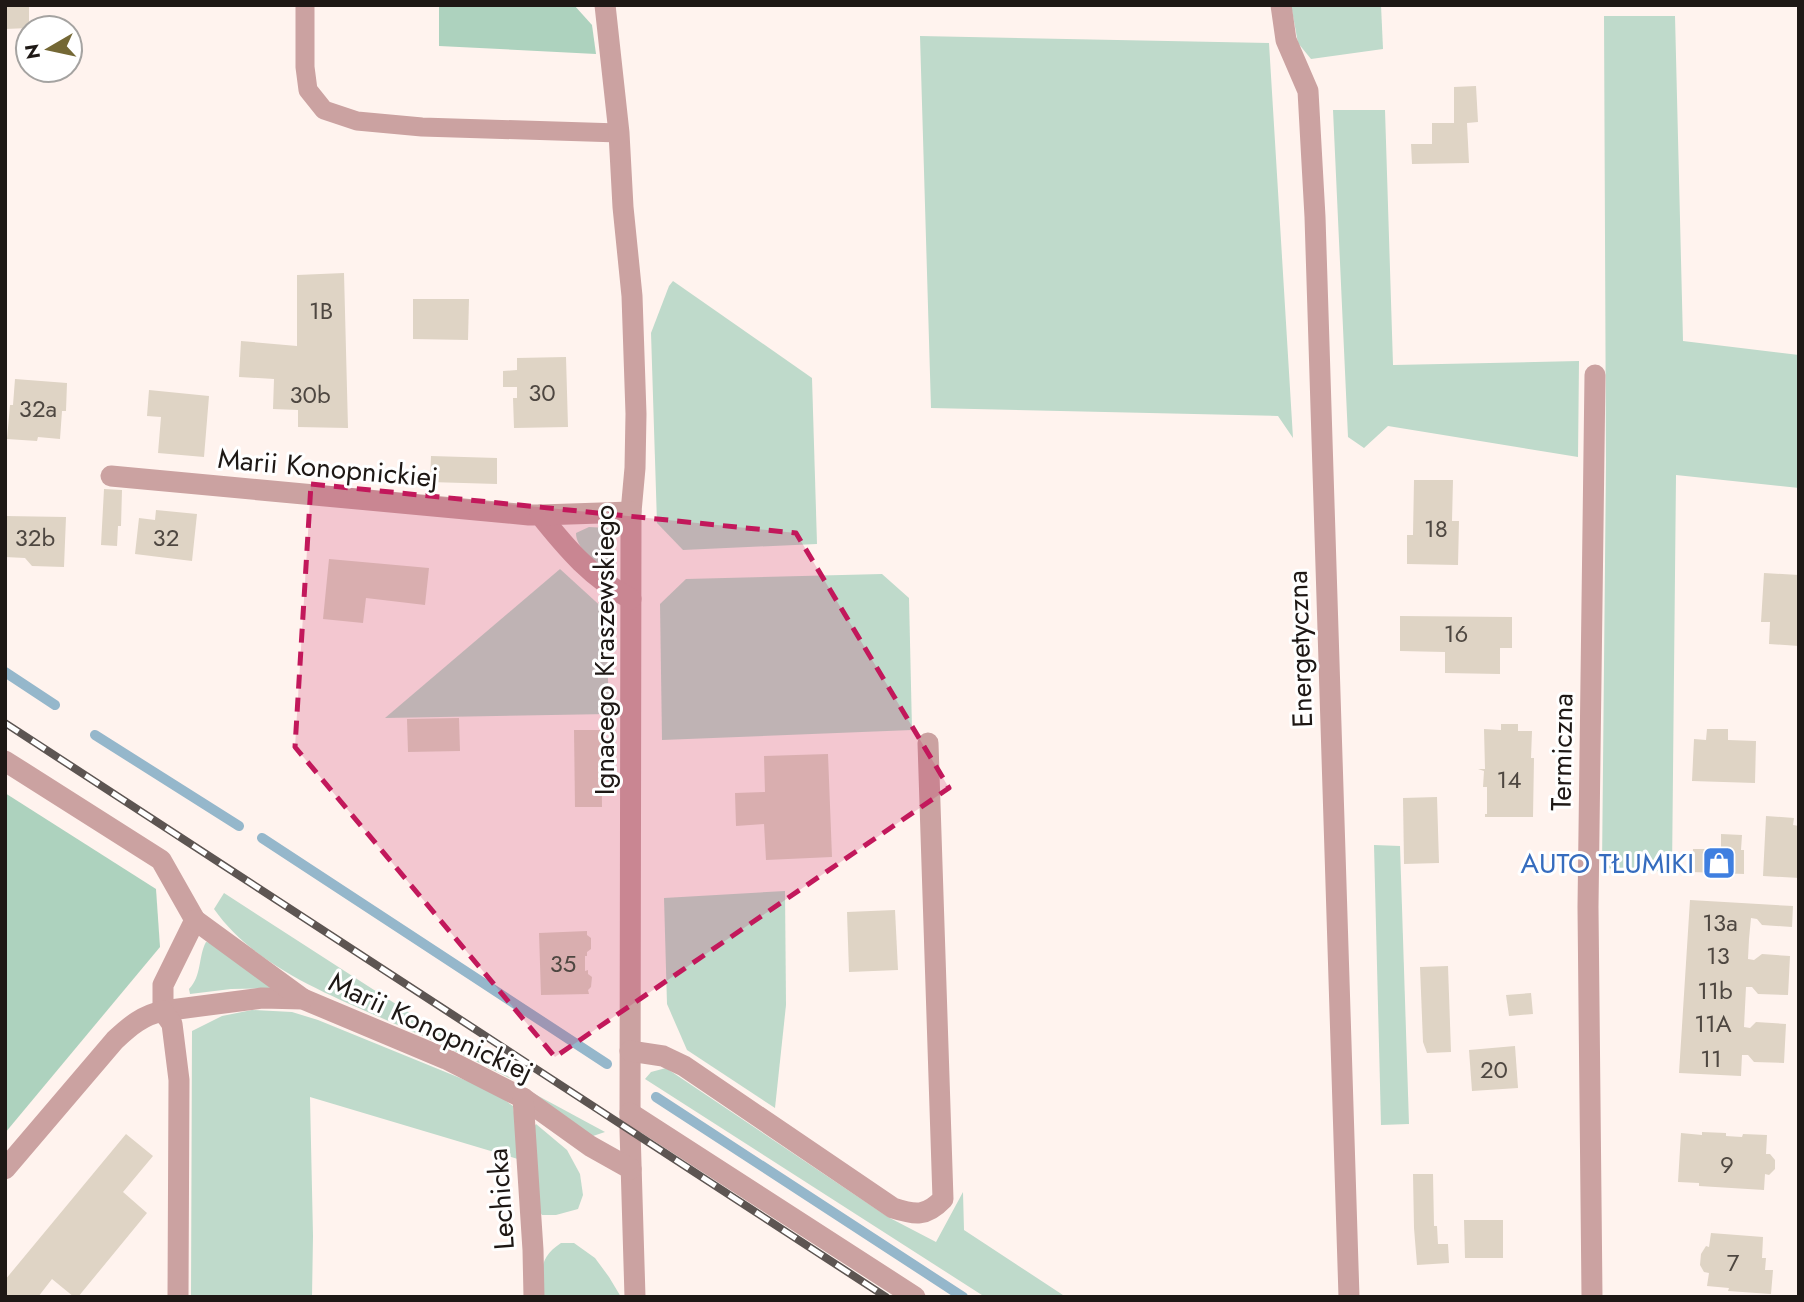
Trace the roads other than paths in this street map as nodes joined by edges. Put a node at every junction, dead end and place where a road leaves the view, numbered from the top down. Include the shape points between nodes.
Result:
1 (305, 5) edge
2 (592, 5) edge
3 (1281, 5) edge
4 (606, 15) edge
5 (619, 133) junction
6 (1594, 375) dead end
7 (111, 476) dead end
8 (631, 512) junction
9 (540, 515) junction
10 (631, 599) junction
11 (928, 743) dead end
12 (5, 761) edge
13 (195, 920) junction
14 (303, 999) junction
15 (163, 1011) junction
16 (630, 1051) junction
17 (523, 1098) junction
18 (630, 1113) junction
19 (5, 1169) edge
20 (631, 1169) junction
21 (177, 1297) edge
22 (534, 1297) edge
23 (635, 1297) edge
24 (915, 1297) edge
25 (1349, 1297) edge
26 (1591, 1297) edge

1 - 5 lane via 308,90 324,110 357,121 422,127
2 - 4 street
3 - 25 street, Energetyczna via 1286,40 1308,91 1315,217
4 - 5 street, Ignacego Kraszewskiego
5 - 8 street, Ignacego Kraszewskiego via 636,414
6 - 26 street, Termiczna via 1588,907
7 - 9 street, Marii Konopnickiej
8 - 9 street, Marii Konopnickiej
8 - 10 street, Ignacego Kraszewskiego
9 - 10 street via 568,550 608,586
10 - 16 street, Ignacego Kraszewskiego
11 - 16 street via 943,1199 931,1211 912,1214 893,1208 684,1066 663,1055
12 - 13 street via 161,860
13 - 14 street
13 - 15 street via 163,985
14 - 15 street, Marii Konopnickiej via 262,998
14 - 17 street, Marii Konopnickiej via 446,1059
15 - 19 street, Marii Konopnickiej via 148,1014 115,1040
15 - 21 street via 172,1024 179,1080
16 - 18 street, Ignacego Kraszewskiego
17 - 20 street, Marii Konopnickiej
17 - 22 street, Lechicka
18 - 20 street, Ignacego Kraszewskiego
18 - 24 street
20 - 23 street, Ignacego Kraszewskiego

